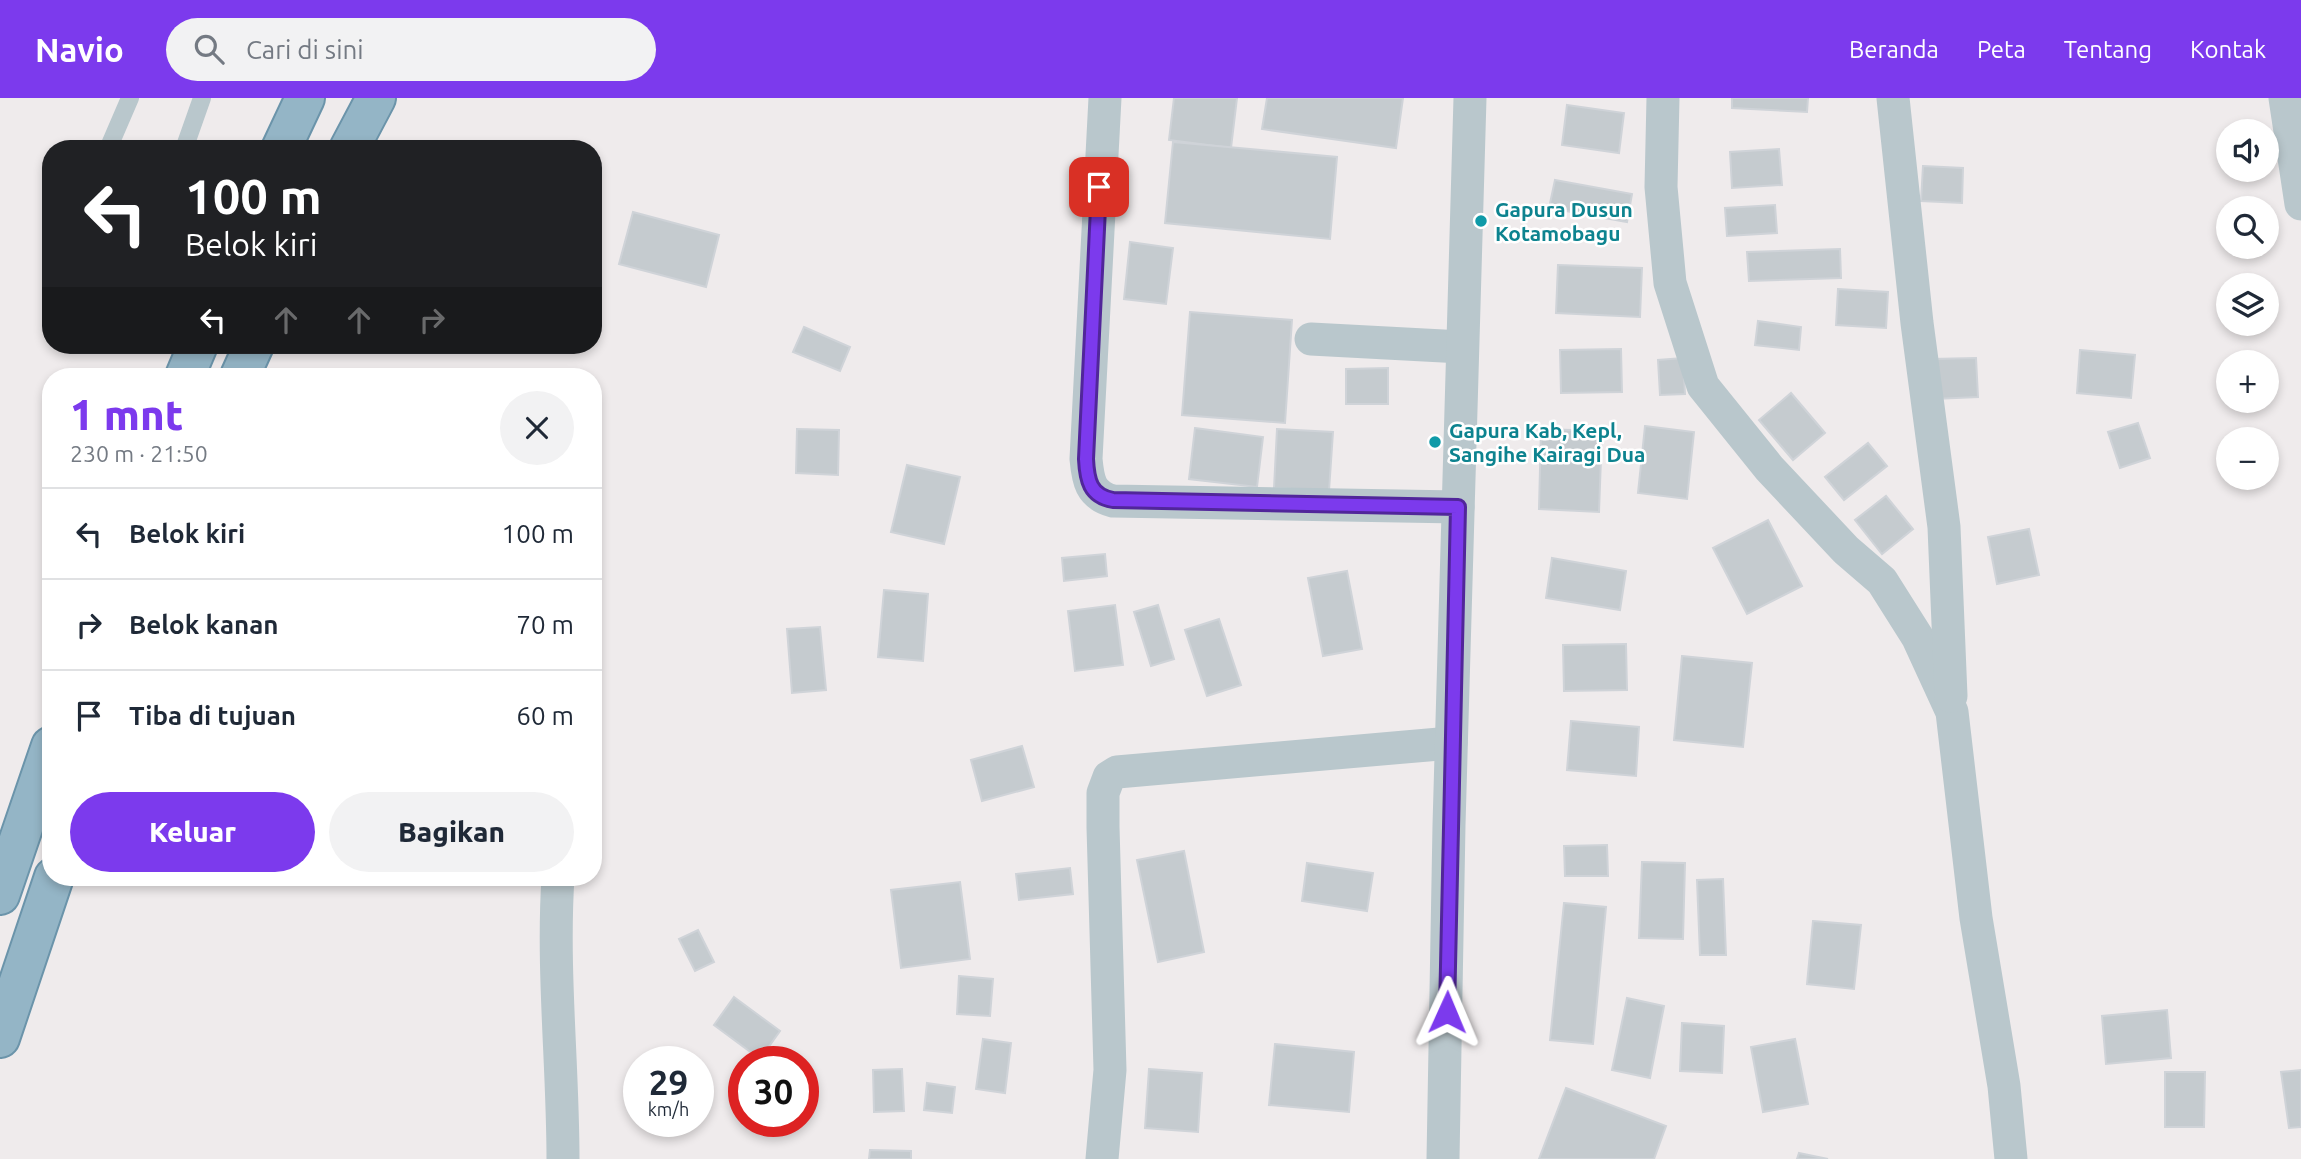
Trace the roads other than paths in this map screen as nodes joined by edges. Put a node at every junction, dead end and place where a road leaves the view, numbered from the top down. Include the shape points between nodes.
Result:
1 (131, 98) edge
2 (202, 98) edge
3 (305, 98) edge
4 (376, 98) edge
5 (1105, 98) edge
6 (1470, 98) edge
7 (1663, 98) edge
8 (1893, 98) edge
9 (2285, 98) edge
10 (112, 140) edge
11 (187, 140) edge
12 (285, 140) edge
13 (354, 140) edge
14 (2301, 204) edge
15 (1311, 339) dead end
16 (1462, 347) junction
17 (1458, 507) junction
18 (1952, 712) junction
19 (1451, 743) junction
20 (42, 772) edge
21 (51, 886) edge
22 (557, 886) edge
23 (0, 895) edge
24 (0, 1038) edge
25 (563, 1159) edge
26 (1102, 1159) edge
27 (1443, 1159) edge
28 (2011, 1159) edge

1 - 10 lane
2 - 11 lane
3 - 12 highway
4 - 13 highway
5 - 17 street via 1086,459 1093,490 1113,500
6 - 16 street
7 - 18 street via 1661,187 1670,284 1703,386 1769,468 1846,550 1882,580 1918,638
8 - 18 street via 1944,527
9 - 14 street
15 - 16 street
16 - 17 street
17 - 19 street
18 - 28 street
19 - 26 street via 1118,772 1109,777 1103,793 1103,827 1111,1070
19 - 27 street
20 - 23 highway
21 - 24 highway
22 - 25 street

